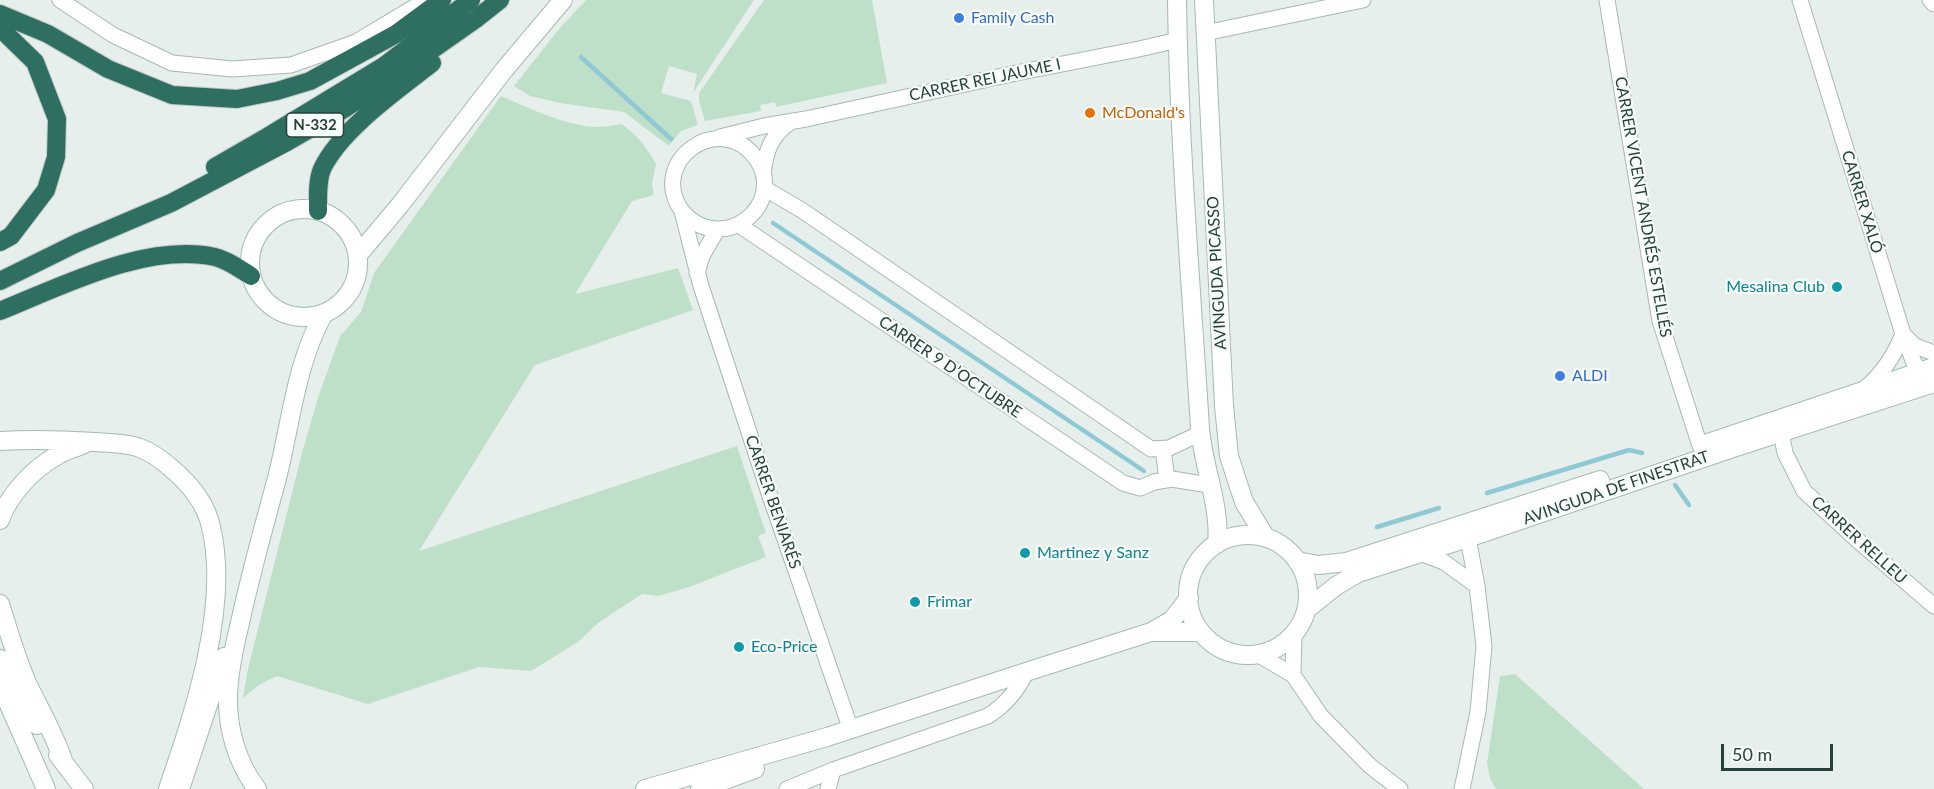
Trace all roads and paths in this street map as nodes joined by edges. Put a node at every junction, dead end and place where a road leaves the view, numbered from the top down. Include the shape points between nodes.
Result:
1 (60, 0) edge
2 (426, 0) edge
3 (442, 0) edge
4 (471, 0) edge
5 (500, 0) edge
6 (507, 0) edge
7 (563, 0) edge
8 (1177, 0) edge
9 (1204, 0) edge
10 (1363, 0) edge
11 (1607, 0) edge
12 (1800, 0) edge
13 (1930, 0) edge
14 (1934, 4) edge
15 (0, 14) edge
16 (0, 28) edge
17 (1205, 33) junction
18 (1178, 40) junction
19 (792, 121) junction
20 (715, 139) junction
21 (763, 181) junction
22 (318, 210) junction
23 (682, 211) junction
24 (739, 225) junction
25 (717, 230) junction
26 (0, 242) edge
27 (77, 243) junction
28 (358, 255) junction
29 (697, 273) junction
30 (251, 276) junction
31 (0, 281) edge
32 (0, 311) edge
33 (324, 312) junction
34 (1902, 334) junction
35 (1915, 346) junction
36 (1934, 353) edge
37 (1931, 378) edge
38 (1861, 391) junction
39 (1781, 432) junction
40 (1201, 433) junction
41 (0, 441) edge
42 (92, 442) junction
43 (1700, 446) junction
44 (1163, 449) junction
45 (1167, 479) junction
46 (1209, 485) junction
47 (0, 520) edge
48 (1266, 538) junction
49 (1468, 538) junction
50 (1217, 544) junction
51 (1420, 553) junction
52 (1297, 561) junction
53 (248, 582) junction
54 (1477, 586) junction
55 (1188, 598) junction
56 (0, 604) edge
57 (1934, 606) edge
58 (1306, 610) junction
59 (1151, 632) junction
60 (1201, 632) junction
61 (1294, 633) junction
62 (1257, 654) junction
63 (0, 658) edge
64 (1026, 672) junction
65 (1293, 675) junction
66 (0, 684) edge
67 (851, 729) junction
68 (827, 737) junction
69 (64, 763) junction
70 (834, 770) junction
71 (1462, 783) edge
72 (46, 789) edge
73 (84, 789) edge
74 (168, 789) edge
75 (180, 789) edge
76 (257, 789) edge
77 (641, 789) edge
78 (646, 789) edge
79 (700, 789) edge
80 (787, 789) edge
81 (828, 789) edge
82 (1400, 789) edge
83 (1474, 789) edge

1 - 2 street via 113,35 172,63 232,69 291,64 356,42
3 - 15 highway via 396,34 310,81 237,99 172,95 108,69 48,34
4 - 27 highway, N-332 via 384,66 258,143
5 - 27 highway, N-332 via 372,90 287,142 171,202
6 - 22 highway via 340,142 321,170
7 - 28 main road
8 - 18 main road, AVINGUDA PICASSO
9 - 17 main road, AVINGUDA PICASSO
10 - 17 street
11 - 43 street, CARRER VICENT ANDRÉS ESTELLÉS via 1660,321
12 - 34 street, CARRER XALÓ
13 - 14 street
16 - 26 highway via 35,62 57,119 56,157 46,190 11,236
17 - 48 main road, AVINGUDA PICASSO via 1229,456 1244,502
18 - 19 street, CARRER REI JAUME I
18 - 40 main road, AVINGUDA PICASSO
19 - 20 street, CARRER REI JAUME I
19 - 21 street via 770,144
20 - 21 street via 747,149 756,159
20 - 23 street via 696,144 678,162 673,187
21 - 24 street via 762,198 756,210
21 - 44 street via 1151,449
22 - 28 main road via 345,227
22 - 30 main road via 291,210 267,223 253,246
23 - 25 street via 691,221
23 - 29 street, CARRER BENIARÉS
24 - 25 street
24 - 45 street, CARRER 9 D’OCTUBRE via 1124,483 1140,488
25 - 29 street
27 - 31 highway, N-332
28 - 33 main road via 351,289 340,303
29 - 67 street, CARRER BENIARÉS
30 - 32 highway via 218,258 168,255 102,271
30 - 33 main road via 262,297 280,311 302,316
33 - 53 main road via 308,347
34 - 35 street
34 - 37 street, CARRER XALÓ via 1914,363
34 - 38 street via 1888,366
35 - 36 street
35 - 37 street
37 - 38 main road, AVINGUDA DE FINESTRAT
37 - 39 main road, AVINGUDA DE FINESTRAT via 1908,391
38 - 43 main road, AVINGUDA DE FINESTRAT
39 - 49 main road, AVINGUDA DE FINESTRAT
39 - 57 street, CARRER RELLEU via 1785,453 1804,491
40 - 44 street
40 - 46 main road, AVINGUDA PICASSO
41 - 42 main road
42 - 47 main road via 58,454 27,478
42 - 74 main road via 140,448 162,461 184,479 211,526 216,569 212,626
43 - 52 main road, AVINGUDA DE FINESTRAT via 1346,562 1318,565
44 - 45 street
45 - 46 street, CARRER 9 D’OCTUBRE
46 - 50 main road, AVINGUDA PICASSO via 1219,527
48 - 50 main road via 1241,536
48 - 52 main road via 1285,548
49 - 51 main road, AVINGUDA DE FINESTRAT
49 - 54 street
50 - 55 main road via 1196,566
51 - 54 street via 1444,562
51 - 58 main road, AVINGUDA DE FINESTRAT via 1358,573
52 - 58 main road via 1308,590
53 - 75 main road
53 - 76 main road via 228,697 238,756
54 - 71 street via 1484,646 1478,712
55 - 59 main road via 1172,620
55 - 60 main road
56 - 69 main road via 20,664
58 - 61 main road
59 - 60 main road
59 - 64 main road
60 - 62 main road via 1233,653
61 - 62 main road via 1275,649
61 - 65 street
62 - 65 street
63 - 69 main road via 22,700
64 - 67 main road
64 - 70 street via 1019,686 988,716
65 - 82 street via 1321,716 1370,766
66 - 72 main road
67 - 68 main road
68 - 78 main road
68 - 79 main road
69 - 73 main road
70 - 80 street
70 - 81 street
71 - 83 street
77 - 78 main road

